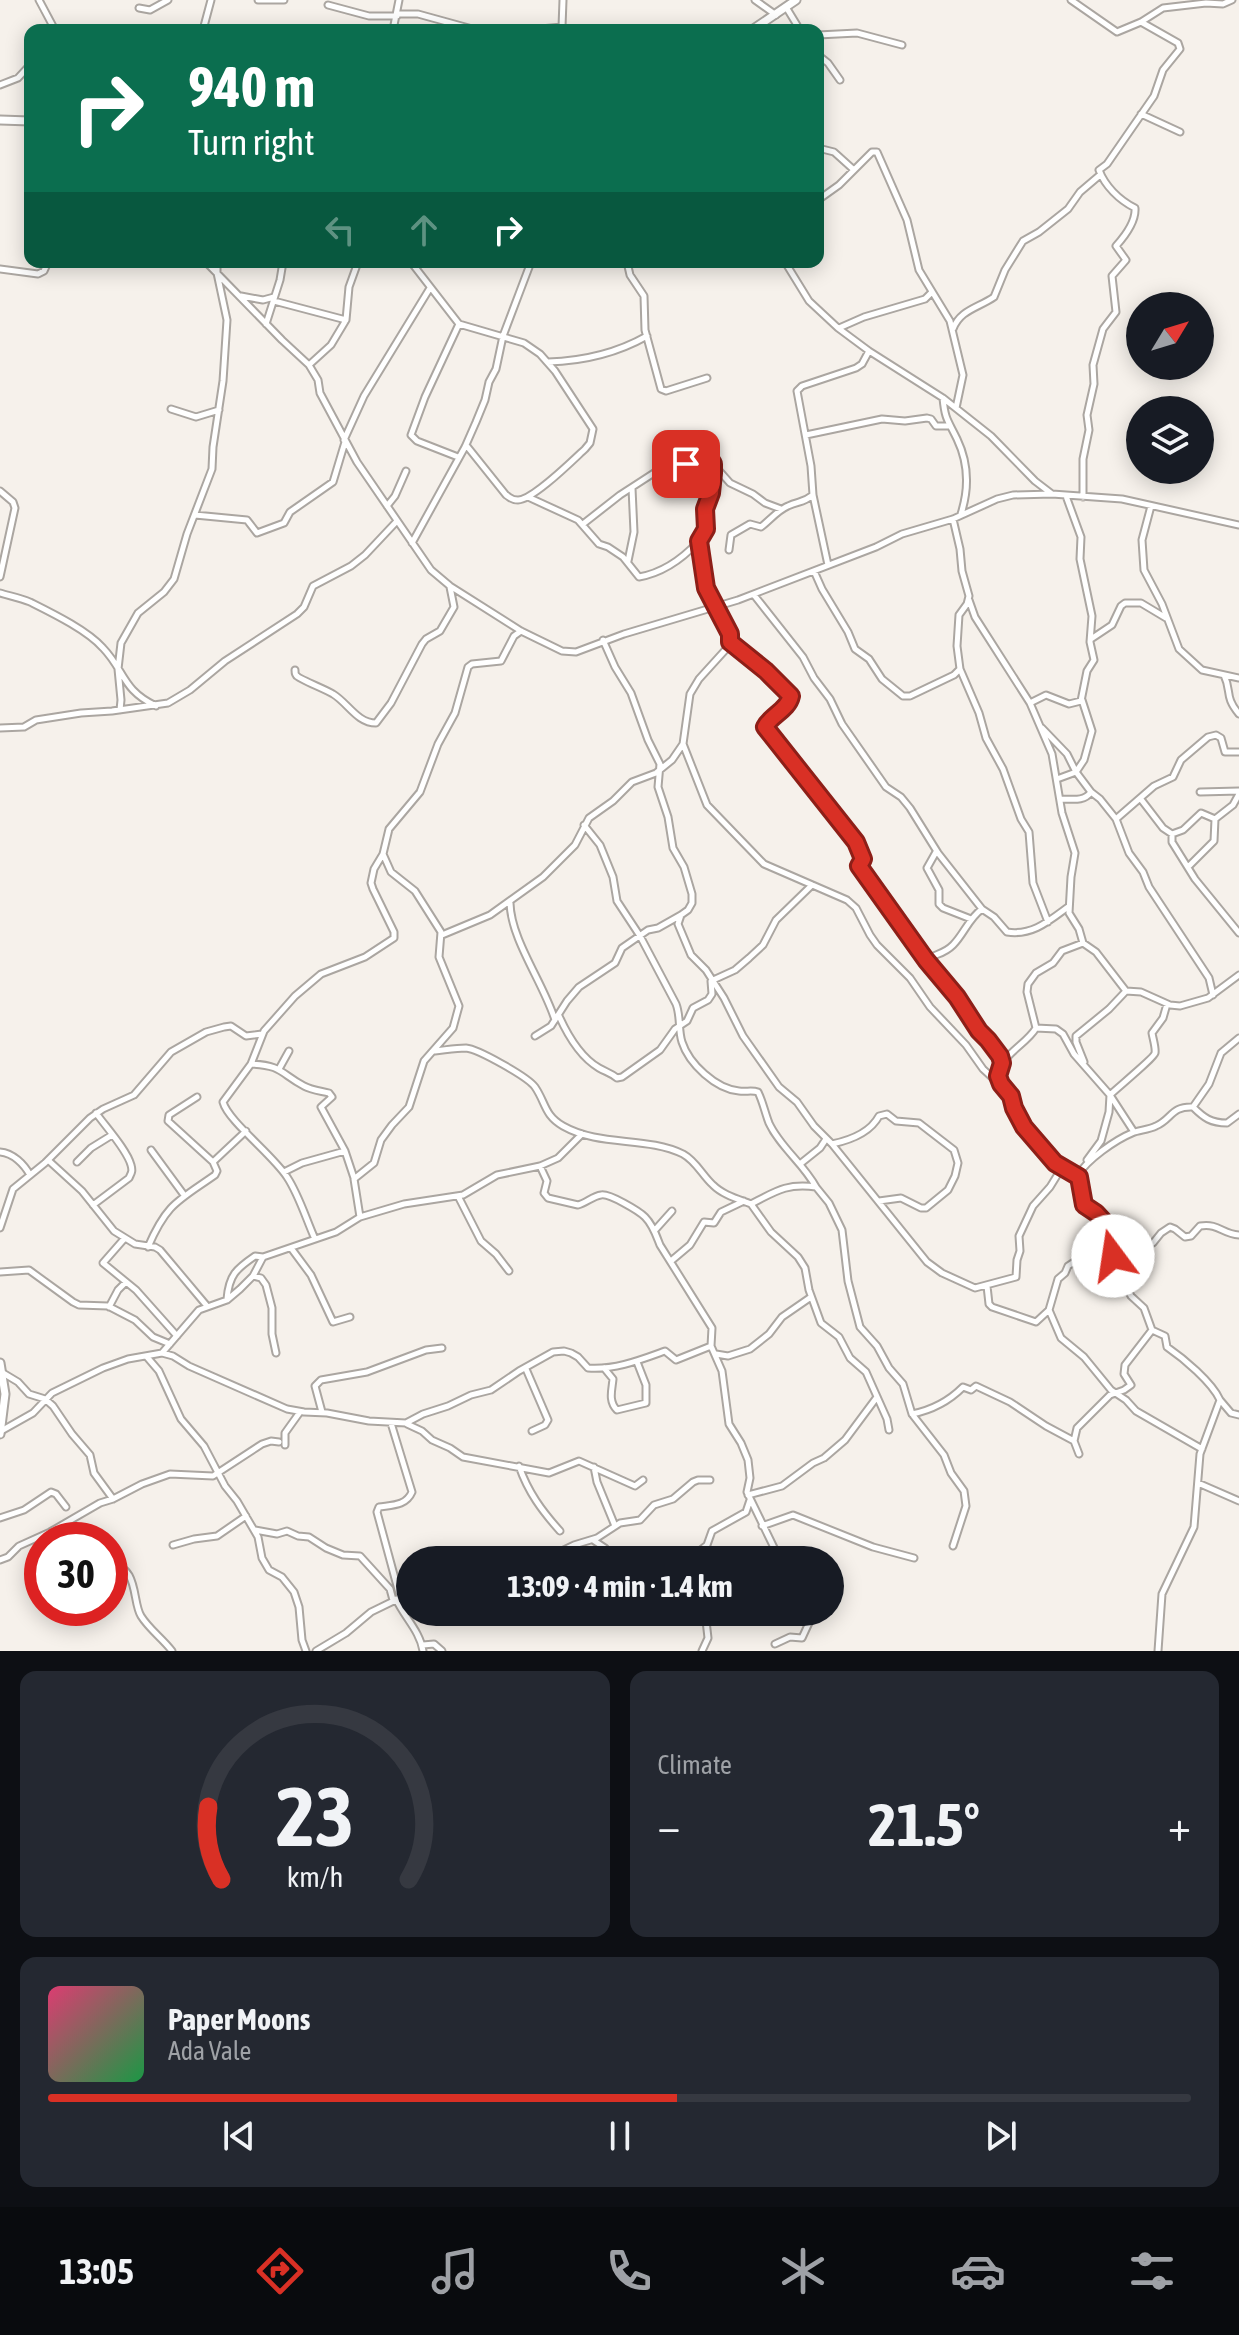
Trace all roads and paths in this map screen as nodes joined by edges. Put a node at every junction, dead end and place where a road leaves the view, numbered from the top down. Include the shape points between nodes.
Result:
1 (39, 0) edge
2 (168, 0) edge
3 (211, 0) edge
4 (258, 0) edge
5 (284, 0) edge
6 (399, 0) edge
7 (563, 0) edge
8 (755, 0) edge
9 (796, 0) edge
10 (1232, 0) edge
11 (1076, 1) edge
12 (328, 5) dead end
13 (786, 7) junction
14 (139, 8) dead end
15 (397, 15) junction
16 (776, 15) junction
17 (1141, 22) junction
18 (52, 24) edge
19 (205, 24) edge
20 (395, 24) edge
21 (454, 24) edge
22 (562, 24) edge
23 (766, 24) edge
24 (797, 24) edge
25 (824, 35) edge
26 (902, 45) dead end
27 (824, 60) edge
28 (24, 72) edge
29 (840, 80) dead end
30 (0, 85) edge
31 (1141, 114) junction
32 (0, 120) edge
33 (24, 121) edge
34 (1180, 132) dead end
35 (824, 149) edge
36 (854, 170) junction
37 (1100, 175) junction
38 (824, 195) edge
39 (45, 268) edge
40 (212, 268) edge
41 (217, 268) edge
42 (282, 268) edge
43 (356, 268) edge
44 (416, 268) edge
45 (529, 268) edge
46 (628, 268) edge
47 (789, 268) edge
48 (0, 269) edge
49 (217, 273) junction
50 (430, 288) junction
51 (931, 293) junction
52 (238, 295) junction
53 (274, 299) junction
54 (346, 320) junction
55 (266, 324) junction
56 (459, 324) junction
57 (838, 328) junction
58 (952, 330) junction
59 (503, 336) junction
60 (647, 336) junction
61 (869, 351) junction
62 (548, 362) junction
63 (309, 365) junction
64 (707, 378) dead end
65 (943, 398) junction
66 (956, 408) junction
67 (171, 409) dead end
68 (220, 410) junction
69 (948, 426) junction
70 (806, 435) junction
71 (345, 441) junction
72 (466, 445) junction
73 (459, 457) junction
74 (713, 464) junction
75 (406, 471) dead end
76 (632, 487) junction
77 (0, 491) edge
78 (1052, 494) junction
79 (813, 495) junction
80 (1066, 496) junction
81 (528, 497) junction
82 (1083, 497) junction
83 (387, 506) junction
84 (1151, 506) junction
85 (782, 510) junction
86 (195, 515) junction
87 (960, 515) junction
88 (953, 519) junction
89 (397, 521) junction
90 (583, 524) junction
91 (1239, 525) edge
92 (699, 541) junction
93 (412, 543) junction
94 (729, 550) dead end
95 (628, 562) junction
96 (828, 565) junction
97 (814, 571) junction
98 (0, 577) edge
99 (450, 586) junction
100 (0, 593) edge
101 (754, 595) junction
102 (969, 600) junction
103 (716, 608) junction
104 (1168, 620) junction
105 (521, 631) junction
106 (603, 640) junction
107 (1090, 640) junction
108 (730, 642) junction
109 (118, 669) junction
110 (960, 669) junction
111 (295, 670) dead end
112 (1224, 674) junction
113 (1239, 678) edge
114 (1082, 700) junction
115 (1030, 703) junction
116 (156, 706) junction
117 (120, 710) junction
118 (1239, 714) edge
119 (1039, 724) junction
120 (0, 728) edge
121 (683, 744) junction
122 (1239, 752) edge
123 (660, 770) junction
124 (1076, 772) junction
125 (1057, 779) junction
126 (1091, 792) junction
127 (1200, 792) dead end
128 (1239, 792) edge
129 (1140, 798) junction
130 (1061, 799) junction
131 (1116, 819) junction
132 (1215, 819) junction
133 (584, 825) junction
134 (1172, 834) junction
135 (936, 851) junction
136 (383, 854) junction
137 (1188, 867) junction
138 (812, 885) junction
139 (510, 902) junction
140 (1069, 907) junction
141 (982, 909) junction
142 (681, 915) junction
143 (971, 919) junction
144 (1048, 922) junction
145 (1239, 933) edge
146 (442, 935) junction
147 (640, 936) junction
148 (1083, 943) junction
149 (926, 960) junction
150 (1239, 975) edge
151 (711, 981) junction
152 (1126, 991) junction
153 (1213, 995) junction
154 (1167, 1004) junction
155 (557, 1018) junction
156 (680, 1025) junction
157 (1036, 1028) junction
158 (262, 1034) junction
159 (535, 1036) dead end
160 (1239, 1038) edge
161 (289, 1051) dead end
162 (435, 1051) junction
163 (1002, 1063) junction
164 (251, 1064) junction
165 (1086, 1068) junction
166 (279, 1069) junction
167 (1001, 1084) junction
168 (1110, 1095) junction
169 (197, 1097) dead end
170 (1193, 1107) junction
171 (96, 1113) junction
172 (1239, 1114) edge
173 (246, 1131) junction
174 (1134, 1132) junction
175 (582, 1134) junction
176 (112, 1135) junction
177 (826, 1138) junction
178 (832, 1144) junction
179 (151, 1150) dead end
180 (345, 1151) junction
181 (0, 1152) edge
182 (48, 1160) junction
183 (77, 1162) dead end
184 (213, 1162) junction
185 (1086, 1163) junction
186 (800, 1164) junction
187 (540, 1166) junction
188 (1067, 1171) junction
189 (284, 1172) junction
190 (30, 1175) junction
191 (1078, 1175) junction
192 (354, 1179) junction
193 (816, 1187) junction
194 (184, 1195) junction
195 (458, 1196) junction
196 (879, 1201) junction
197 (748, 1202) junction
198 (93, 1205) junction
199 (672, 1211) dead end
200 (360, 1217) junction
201 (0, 1228) edge
202 (655, 1230) junction
203 (1239, 1235) edge
204 (124, 1239) junction
205 (315, 1239) junction
206 (1105, 1241) junction
207 (148, 1247) junction
208 (291, 1247) junction
209 (263, 1257) junction
210 (671, 1261) junction
211 (1117, 1261) junction
212 (509, 1271) dead end
213 (0, 1272) edge
214 (253, 1276) junction
215 (126, 1282) junction
216 (987, 1286) junction
217 (811, 1297) junction
218 (227, 1300) junction
219 (207, 1306) junction
220 (109, 1307) junction
221 (1049, 1310) junction
222 (350, 1317) dead end
223 (1152, 1330) junction
224 (177, 1336) junction
225 (170, 1344) junction
226 (711, 1346) junction
227 (442, 1348) dead end
228 (162, 1353) junction
229 (276, 1353) dead end
230 (716, 1354) junction
231 (146, 1356) junction
232 (637, 1362) junction
233 (0, 1363) edge
234 (604, 1368) junction
235 (526, 1369) junction
236 (3, 1373) junction
237 (1115, 1392) junction
238 (877, 1397) junction
239 (45, 1399) junction
240 (1220, 1400) junction
241 (300, 1412) junction
242 (322, 1412) junction
243 (912, 1414) junction
244 (1239, 1415) edge
245 (391, 1423) junction
246 (406, 1423) junction
247 (889, 1430) dead end
248 (532, 1431) dead end
249 (0, 1433) edge
250 (1074, 1441) junction
251 (1202, 1449) junction
252 (1079, 1454) dead end
253 (519, 1466) junction
254 (594, 1466) junction
255 (219, 1474) junction
256 (643, 1480) dead end
257 (710, 1480) dead end
258 (1198, 1483) junction
259 (749, 1497) junction
260 (113, 1499) junction
261 (1239, 1501) edge
262 (66, 1507) dead end
263 (246, 1516) junction
264 (0, 1518) edge
265 (69, 1522) edge
266 (615, 1526) junction
267 (762, 1526) junction
268 (254, 1530) junction
269 (560, 1531) dead end
270 (592, 1540) junction
271 (24, 1544) edge
272 (173, 1545) dead end
273 (572, 1546) edge
274 (602, 1546) edge
275 (706, 1546) edge
276 (773, 1546) edge
277 (953, 1546) dead end
278 (914, 1558) dead end
279 (0, 1560) edge
280 (128, 1577) edge
281 (396, 1599) junction
282 (411, 1626) edge
283 (707, 1626) edge
284 (808, 1626) edge
285 (326, 1644) junction
286 (775, 1644) dead end
287 (423, 1648) edge
288 (172, 1651) edge
289 (306, 1651) edge
290 (316, 1651) edge
291 (329, 1651) edge
292 (442, 1651) edge
293 (702, 1651) edge
294 (1158, 1651) edge

1 - 18 street
2 - 14 street via 150,10
3 - 19 street
4 - 5 street
6 - 15 street
7 - 22 street
8 - 16 street
9 - 13 main road
10 - 17 street via 1163,8
11 - 17 street via 1113,31
12 - 15 street via 369,16
13 - 16 main road
13 - 24 street
15 - 20 street
15 - 21 street via 418,14
16 - 23 main road
17 - 31 street via 1180,49
25 - 26 street via 857,33
27 - 29 street
28 - 30 street
31 - 34 street
31 - 37 street
32 - 33 main road
35 - 36 street
36 - 38 street
36 - 51 street via 872,152 878,154
37 - 58 street via 1068,209 1023,241 994,297 964,312
37 - 82 street via 1136,213 1116,246 1126,260 1113,274 1116,312 1103,329 1093,365
39 - 48 street via 38,274
40 - 49 street
41 - 49 street
42 - 53 street
43 - 54 street
44 - 50 street
45 - 59 street
46 - 60 street via 644,296
47 - 57 street via 809,301
49 - 52 street
49 - 68 street via 227,320
50 - 56 street
50 - 71 street via 364,396
51 - 57 street
51 - 58 street
52 - 53 street
52 - 55 street
53 - 54 street
53 - 55 street
54 - 63 street via 331,345
55 - 63 street
56 - 59 street
56 - 73 street via 411,435
57 - 61 street
58 - 66 street via 963,375
59 - 62 street via 532,347
59 - 72 street
60 - 62 street via 621,349
60 - 64 street via 663,390
61 - 65 street
61 - 70 street via 856,368 798,389
62 - 81 street via 593,434 585,449
63 - 71 street
65 - 66 street
65 - 69 street
66 - 78 street
67 - 68 street via 196,417
68 - 86 street via 212,469
69 - 70 street via 936,426 927,418 882,419
69 - 87 street via 959,444 968,484
70 - 79 street
71 - 83 street
71 - 86 street via 333,482 292,510 281,525 257,533 247,520
72 - 73 street
72 - 81 street via 509,498
73 - 93 street
74 - 76 street via 704,447 686,464 662,468
74 - 85 street via 730,483
74 - 92 street via 706,529
75 - 83 street
76 - 90 street
76 - 95 street via 635,525
77 - 98 street via 15,508
78 - 80 street
78 - 87 street via 1005,497
79 - 85 street
79 - 96 street
80 - 82 street
80 - 107 street via 1081,537 1080,559 1093,618
81 - 90 street
82 - 84 street
83 - 89 street
84 - 91 street
84 - 104 street via 1142,540 1144,570
85 - 94 street via 761,527 750,524 729,536
86 - 109 street via 174,579 125,633
87 - 88 street
88 - 96 street
88 - 102 street
89 - 93 street
89 - 116 street via 351,566 313,586 304,607 285,623 180,697
90 - 95 street via 596,542
92 - 95 street via 649,575 637,577
92 - 103 street via 706,588
93 - 99 street
96 - 97 street
97 - 101 street
97 - 110 street via 855,649 903,696
99 - 105 street
99 - 111 street via 452,611 438,632 424,640 376,723 354,714 334,694 301,680
100 - 109 street via 28,601 97,641
101 - 103 street
101 - 135 street via 803,657 842,724 886,787 912,811
102 - 110 street via 958,618
102 - 115 street
103 - 106 street
103 - 108 street
104 - 107 street via 1141,603 1125,603 1112,625
104 - 112 street via 1183,655 1202,670
105 - 106 street via 567,652
105 - 136 street via 501,661 468,667 455,713 420,792 389,829
106 - 123 street via 631,693
107 - 114 street via 1094,660
108 - 121 street via 690,694
108 - 149 street via 790,694 790,702 765,727 856,842 863,859 859,866
109 - 116 street via 130,689
109 - 117 street
110 - 144 street via 1029,832 1033,883
112 - 113 street
112 - 118 street via 1229,700
114 - 115 street via 1072,704 1046,695
114 - 124 street via 1092,735
115 - 119 street
116 - 117 street
117 - 120 street
119 - 124 street
119 - 125 street
121 - 123 street
121 - 138 street via 710,810 766,866
122 - 129 street via 1225,752 1221,738 1211,735 1181,760 1173,777
123 - 133 street via 632,782
123 - 142 street via 658,787 672,845 692,894 691,906
124 - 125 street
124 - 126 street
125 - 130 street
126 - 130 street via 1086,798
126 - 131 street
127 - 128 street
128 - 132 street via 1233,805
129 - 131 street
129 - 134 street
130 - 140 street via 1075,853
131 - 153 street via 1129,853 1209,978
132 - 134 street via 1201,813
132 - 137 street via 1214,841
133 - 139 street via 568,854
133 - 147 street via 600,845 617,901
134 - 137 street
135 - 141 street
135 - 143 street via 927,868 939,890 939,905
136 - 146 street via 391,872 415,891
136 - 158 street via 371,883 394,938 358,961 317,977
137 - 145 street
138 - 151 street via 776,920 763,945 735,970
138 - 167 street via 856,908 872,939
139 - 146 street
139 - 155 street via 516,934
140 - 144 street
140 - 148 street
141 - 143 street
141 - 144 street via 1009,933 1029,932
142 - 147 street
142 - 151 street via 678,924 690,952
143 - 149 street via 944,953
146 - 162 street via 439,957 459,1006 453,1028
147 - 155 street via 620,950 615,963 579,987
147 - 156 street via 676,1004
148 - 152 street
148 - 157 street via 1064,949 1028,984
149 - 163 street
150 - 153 street
151 - 156 street via 708,1000 693,1008
151 - 177 street via 779,1087
152 - 154 street
152 - 165 street via 1076,1036
153 - 154 street via 1180,1006
154 - 168 street via 1152,1033 1154,1057
155 - 156 street via 578,1050 618,1078 660,1050
155 - 159 street
156 - 186 street via 683,1045 706,1074 736,1091 758,1092 769,1122
157 - 163 street
157 - 165 street via 1061,1031
158 - 164 street
158 - 171 street via 243,1035 228,1026 206,1032 171,1052 134,1095
160 - 170 street via 1221,1053
161 - 166 street
162 - 175 street via 467,1048 510,1069 533,1084 552,1118
162 - 192 street via 421,1069 409,1107 381,1140 374,1163
163 - 167 street
164 - 166 street
164 - 173 street via 223,1102
165 - 168 street
166 - 180 street via 332,1096 321,1107
167 - 188 street via 1025,1130
168 - 174 street
168 - 185 street via 1101,1141
169 - 184 street via 168,1121
170 - 172 street via 1213,1122 1227,1123
170 - 174 street via 1177,1108 1155,1126
171 - 176 street
171 - 182 street
173 - 184 street
173 - 189 street
174 - 185 street
175 - 187 street via 560,1157
175 - 197 street via 684,1155 721,1192
176 - 183 street
176 - 198 street via 132,1173
177 - 178 street
177 - 186 street
178 - 196 street
178 - 196 street via 853,1138 887,1114 896,1121 919,1123 954,1150 958,1163 952,1183 926,1208 897,1198
179 - 194 street
180 - 189 street
180 - 192 street
181 - 190 street via 21,1162
182 - 190 street
182 - 198 street
184 - 194 street via 215,1175
185 - 191 street
186 - 193 street
187 - 195 street via 497,1175
187 - 202 street via 547,1181 546,1197 576,1206 610,1195 642,1214
188 - 191 street
188 - 216 street via 1058,1174 1033,1206 1019,1236 1018,1275
189 - 205 street
190 - 201 street via 11,1194
191 - 206 street via 1084,1205 1109,1227
192 - 200 street
193 - 197 street via 786,1186
193 - 243 street via 842,1230 860,1327 901,1381
194 - 207 street via 166,1212
195 - 200 street
195 - 212 street via 481,1241
196 - 216 street via 932,1266 972,1288
197 - 210 street via 721,1212 714,1223 704,1222 690,1245
197 - 217 street via 798,1257
198 - 204 street
199 - 202 street
200 - 205 street
202 - 210 street
203 - 211 street via 1210,1225 1185,1237 1170,1227 1153,1243
204 - 207 street
204 - 215 street via 103,1263
205 - 208 street
206 - 211 street
206 - 221 street via 1068,1266 1058,1279
207 - 219 street via 160,1250
208 - 209 street
208 - 222 street via 304,1262 333,1322
209 - 214 street
209 - 218 street via 255,1256 235,1271
210 - 226 street via 712,1328
211 - 223 street via 1131,1296 1146,1309
213 - 220 street via 29,1270 79,1305
214 - 218 street
214 - 229 street via 266,1285
215 - 220 street
215 - 224 street
216 - 221 street via 990,1305 1006,1314 1036,1322
217 - 230 street via 750,1349
217 - 238 street via 821,1323 866,1372
218 - 219 street
219 - 224 street
220 - 225 street
221 - 237 street via 1061,1338
223 - 237 street via 1125,1365 1131,1385
223 - 240 street via 1165,1336 1167,1347
224 - 225 street
225 - 228 street
226 - 230 street
226 - 232 street via 676,1360 665,1351
227 - 242 street via 367,1372 321,1380 315,1386
228 - 231 street
228 - 241 street
230 - 259 street via 729,1424 750,1467
231 - 239 street via 108,1366
231 - 255 street
232 - 234 street
232 - 234 street via 646,1403 625,1410 613,1406 613,1379
233 - 236 main road
234 - 235 street via 588,1368 578,1357 558,1351
235 - 246 street via 488,1392
235 - 248 street via 548,1420
236 - 239 street via 29,1394
236 - 249 main road
237 - 250 street via 1077,1428
237 - 251 street via 1136,1411
238 - 247 street
238 - 259 street via 845,1440 824,1458 782,1486
239 - 249 street
239 - 260 street via 90,1455 94,1473
240 - 244 street
240 - 251 street
241 - 242 street
241 - 255 street via 282,1444 262,1444
242 - 245 street
243 - 250 street via 945,1402 963,1387 976,1386
243 - 277 street via 964,1491 966,1506
245 - 246 street
245 - 281 street via 412,1492 403,1502 377,1512
246 - 253 street via 461,1456
250 - 252 street
251 - 258 street
253 - 254 street via 549,1473 575,1462
253 - 269 street via 539,1507
254 - 256 street via 635,1486
254 - 266 street
255 - 260 street via 166,1475
255 - 263 street
257 - 266 street via 693,1482 673,1499 654,1505 640,1520
258 - 261 street
258 - 294 street via 1194,1527 1164,1588
259 - 267 street
259 - 275 street via 746,1512 712,1531
260 - 265 street
262 - 264 street via 51,1492
263 - 268 street
263 - 272 street via 217,1536
266 - 270 street
267 - 276 street
267 - 278 street via 793,1515
268 - 281 street via 287,1531 338,1553 360,1556
268 - 289 street via 269,1570 297,1596
270 - 273 street
270 - 274 street
271 - 279 street
280 - 288 street via 138,1613
281 - 285 street
282 - 287 street
283 - 293 street
284 - 286 street via 802,1638
285 - 290 street
285 - 291 street
287 - 292 street via 434,1644

